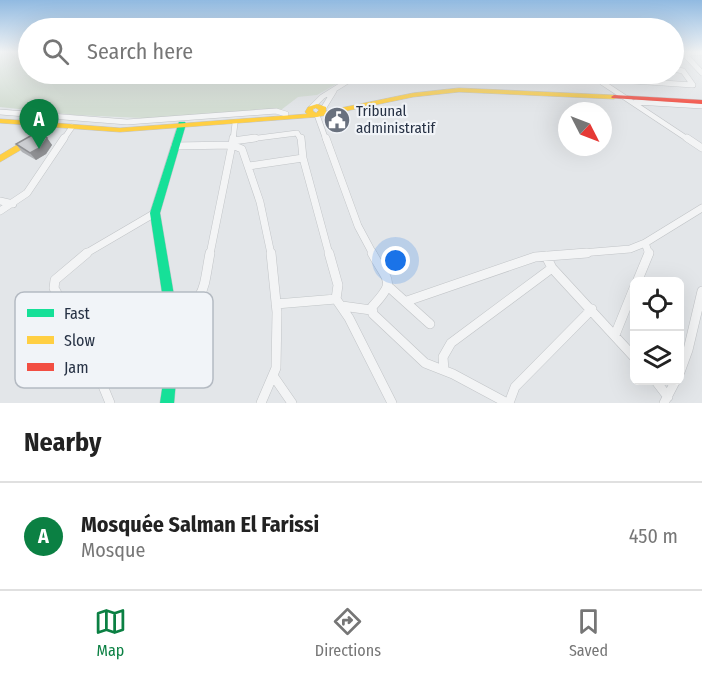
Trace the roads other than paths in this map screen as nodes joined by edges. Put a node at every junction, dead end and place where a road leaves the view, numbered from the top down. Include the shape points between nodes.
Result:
1 (684, 72) edge
2 (343, 84) edge
3 (604, 84) edge
4 (678, 84) edge
5 (336, 88) junction
6 (627, 98) junction
7 (702, 102) edge
8 (317, 110) junction
9 (290, 114) junction
10 (1, 115) edge
11 (51, 123) junction
12 (235, 123) junction
13 (181, 126) junction
14 (72, 127) junction
15 (232, 143) junction
16 (175, 146) junction
17 (702, 148) edge
18 (303, 158) junction
19 (0, 159) edge
20 (249, 166) junction
21 (0, 201) edge
22 (13, 204) junction
23 (702, 208) edge
24 (0, 211) edge
25 (154, 213) junction
26 (645, 243) junction
27 (546, 256) junction
28 (552, 268) junction
29 (639, 277) edge
30 (390, 288) junction
31 (56, 292) edge
32 (167, 292) edge
33 (202, 292) edge
34 (702, 292) edge
35 (630, 298) edge
36 (407, 301) junction
37 (339, 302) junction
38 (276, 304) junction
39 (592, 309) junction
40 (371, 310) junction
41 (430, 324) dead end
42 (615, 335) junction
43 (630, 352) edge
44 (684, 361) edge
45 (444, 370) junction
46 (274, 377) junction
47 (657, 385) edge
48 (674, 385) edge
49 (102, 388) edge
50 (169, 388) edge
51 (667, 401) edge
52 (110, 403) edge
53 (167, 403) edge
54 (261, 403) edge
55 (292, 403) edge
56 (392, 403) edge
57 (508, 403) edge

1 - 4 street via 693,85
2 - 5 street
3 - 6 street
5 - 8 street
5 - 8 street
6 - 7 main road
6 - 7 street
6 - 8 main road via 471,88 411,92
6 - 17 street
8 - 9 main road
8 - 9 main road
8 - 12 main road
8 - 30 street via 358,226
9 - 10 street via 276,111 117,122
9 - 13 main road
10 - 11 main road
11 - 13 main road
11 - 14 main road
11 - 19 main road
12 - 13 main road
12 - 15 street
13 - 14 main road via 120,130
13 - 16 main road
14 - 22 street via 38,180
15 - 16 street
15 - 18 street via 299,133
15 - 20 street via 242,149
15 - 33 street
16 - 25 main road
18 - 20 street
18 - 37 street via 338,285
20 - 38 street via 262,204
21 - 22 street
22 - 24 street
23 - 26 street
25 - 31 street via 67,268 55,280
25 - 32 main road
26 - 27 street via 630,249
26 - 29 street via 649,253
27 - 28 street
27 - 36 street via 519,261
28 - 39 street
28 - 45 street via 451,343 443,357
30 - 36 street
30 - 40 street
34 - 44 street
35 - 42 street
36 - 41 street
37 - 38 street
37 - 40 street
37 - 56 street
38 - 46 street
39 - 42 street
39 - 57 street via 515,387
40 - 45 street via 425,363
42 - 43 street
45 - 57 street
46 - 54 street
46 - 55 street
47 - 51 street
48 - 51 street
49 - 52 street
50 - 53 main road

